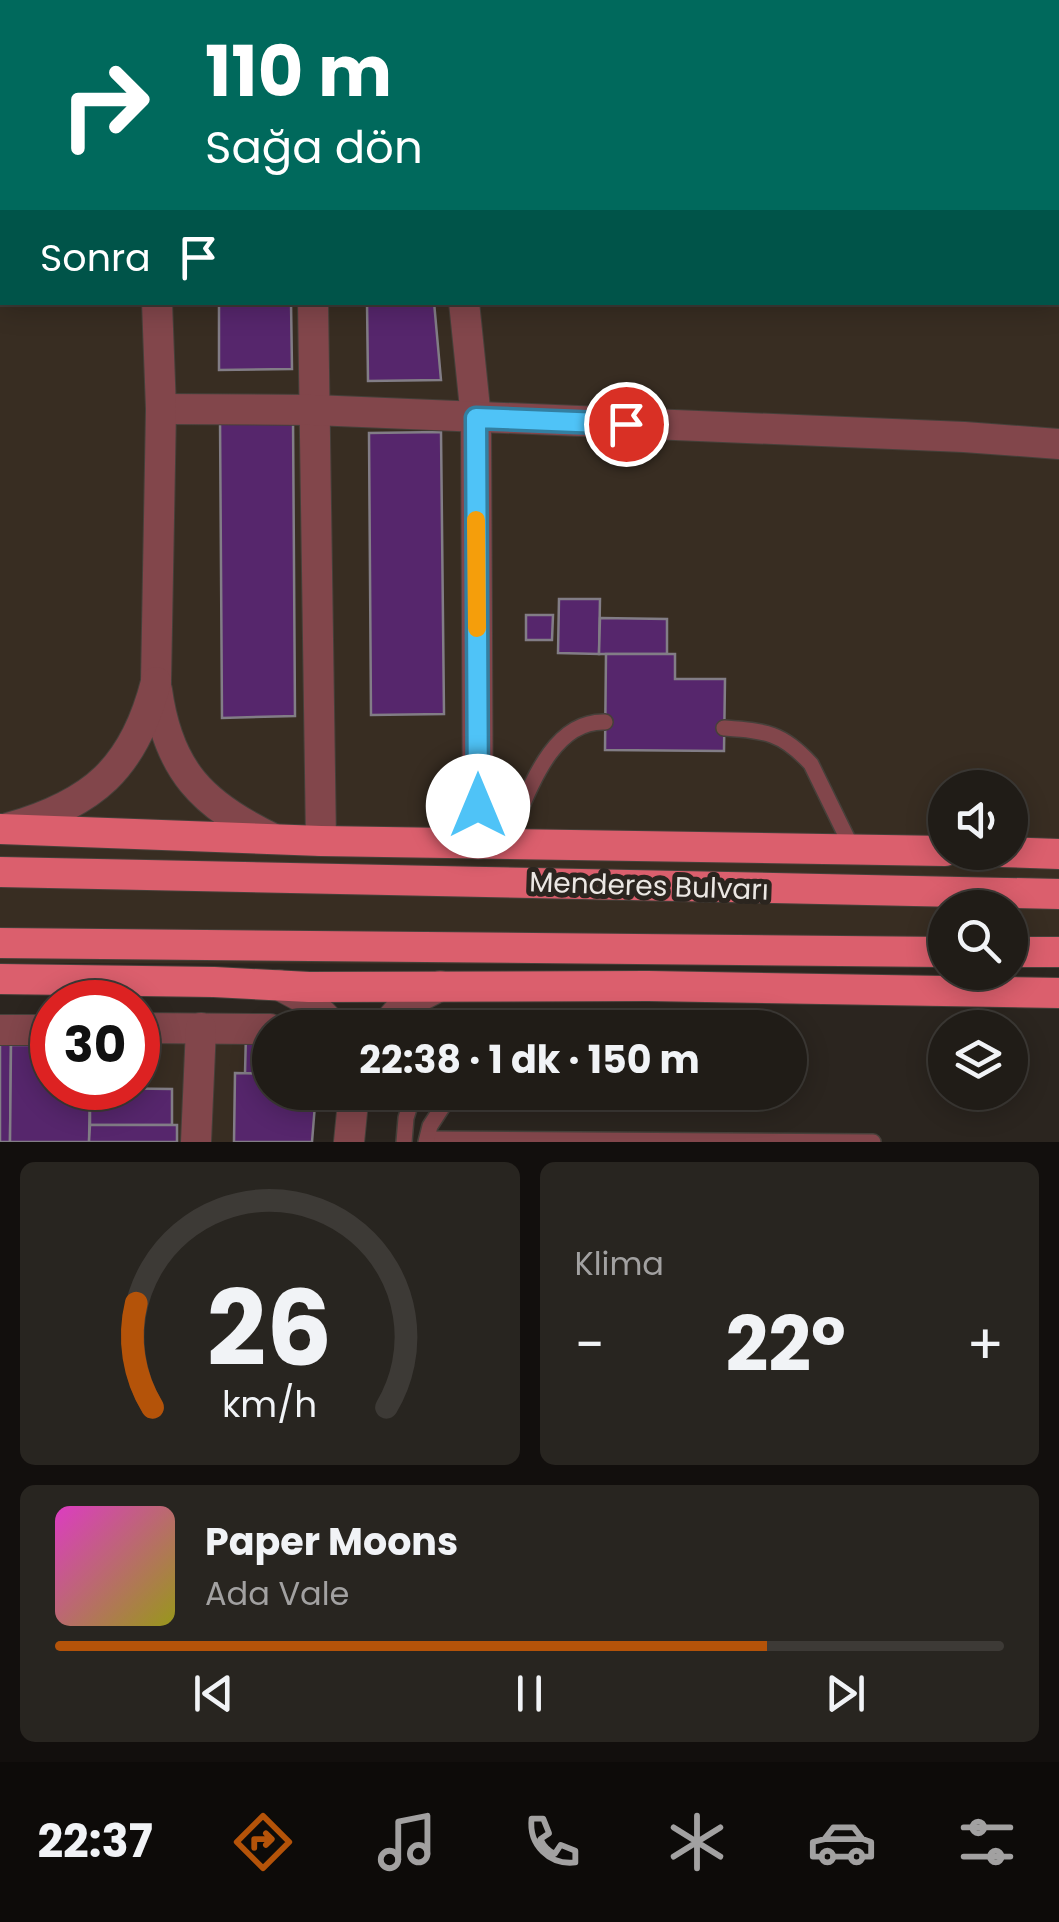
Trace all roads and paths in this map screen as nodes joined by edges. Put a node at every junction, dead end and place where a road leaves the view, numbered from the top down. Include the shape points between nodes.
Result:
1 (157, 305) edge
2 (313, 305) edge
3 (464, 305) edge
4 (160, 409) junction
5 (314, 410) junction
6 (476, 418) junction
7 (1059, 444) edge
8 (156, 682) junction
9 (605, 722) dead end
10 (724, 728) dead end
11 (2, 829) edge
12 (274, 839) junction
13 (321, 842) junction
14 (492, 844) junction
15 (853, 850) junction
16 (928, 852) edge
17 (1028, 853) edge
18 (1059, 854) edge
19 (0, 872) edge
20 (479, 880) junction
21 (876, 891) junction
22 (1059, 894) edge
23 (0, 943) edge
24 (688, 951) junction
25 (928, 952) edge
26 (1028, 952) edge
27 (1059, 952) edge
28 (0, 978) edge
29 (279, 985) junction
30 (440, 986) junction
31 (817, 989) junction
32 (1059, 993) edge
33 (318, 1010) edge
34 (399, 1010) edge
35 (160, 1028) edge
36 (201, 1028) junction
37 (252, 1029) edge
38 (0, 1030) edge
39 (30, 1030) edge
40 (352, 1110) edge
41 (408, 1110) edge
42 (440, 1110) edge
43 (427, 1140) edge
44 (196, 1142) edge
45 (349, 1142) edge
46 (404, 1142) edge
47 (873, 1142) edge

1 - 4 street
2 - 5 street
3 - 6 street
4 - 5 street
4 - 8 street
5 - 6 street
5 - 13 street
6 - 7 street
6 - 14 street
8 - 11 street via 146,722 118,766 64,807
8 - 12 street via 169,747 186,775 237,822
9 - 14 lane via 563,736
10 - 15 lane via 762,730 802,754
11 - 12 main road
12 - 13 main road
13 - 14 main road
13 - 20 main road
14 - 15 main road
14 - 20 street
15 - 16 main road
15 - 21 street
17 - 18 main road
19 - 20 main road, Menderes Bulvarı
20 - 21 main road, Menderes Bulvarı
21 - 22 main road, Menderes Bulvarı
23 - 24 main road
24 - 25 main road
24 - 31 main road
26 - 27 main road
28 - 29 main road
29 - 30 main road
29 - 33 street
30 - 31 main road
30 - 34 street
31 - 32 main road
35 - 36 street
36 - 37 street
36 - 44 street
38 - 39 street
40 - 45 street
41 - 46 lane
42 - 43 lane
43 - 47 lane

